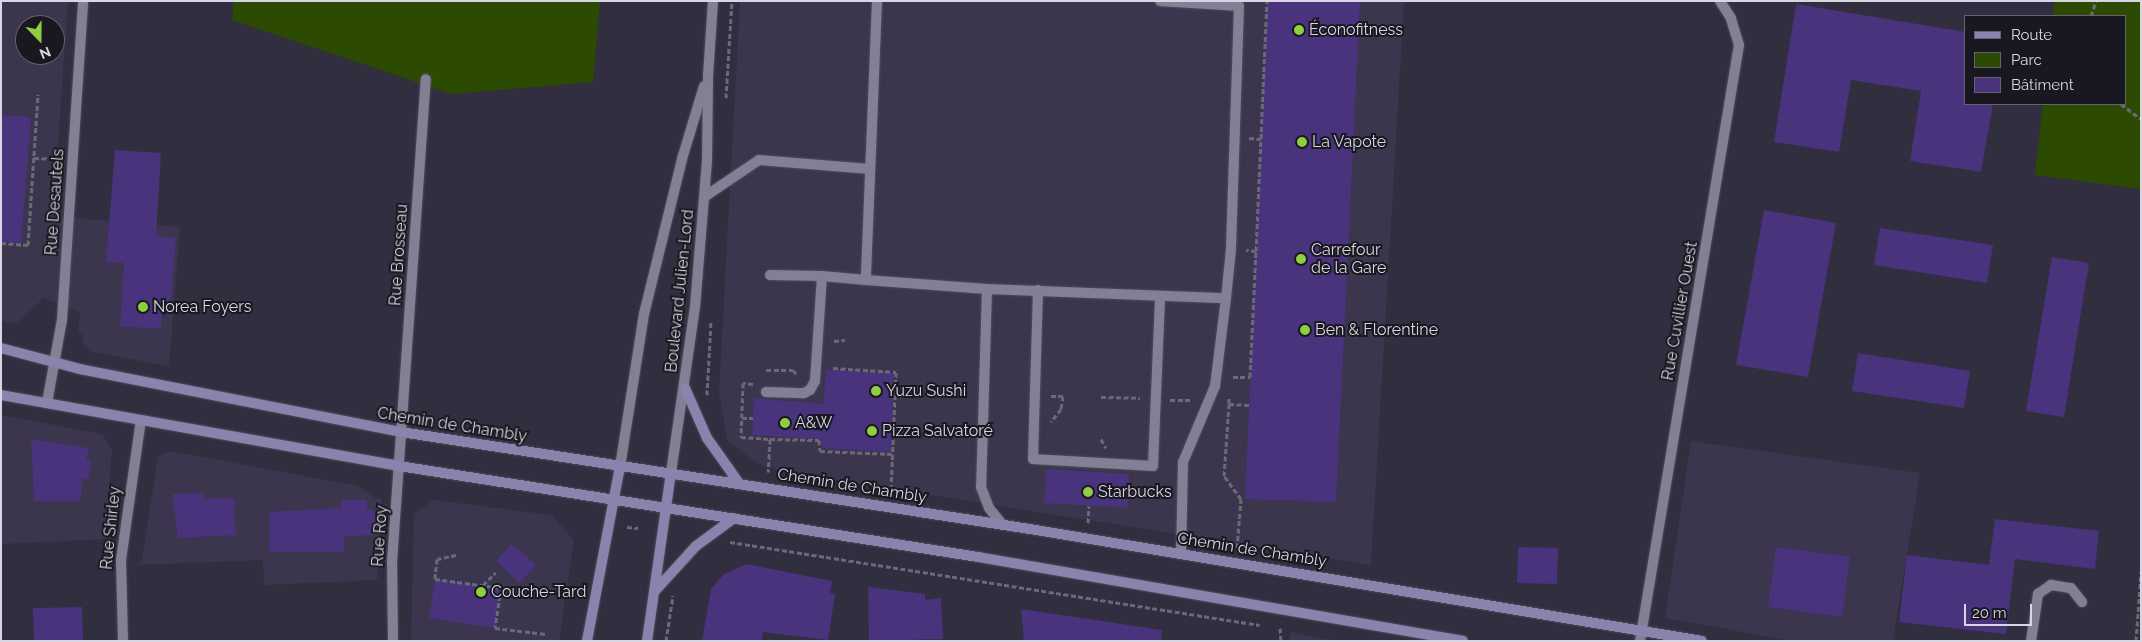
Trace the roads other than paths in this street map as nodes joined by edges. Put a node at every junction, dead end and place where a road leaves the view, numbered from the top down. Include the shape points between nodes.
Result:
1 (83, 1) edge
2 (714, 1) edge
3 (877, 1) edge
4 (1160, 1) edge
5 (1720, 1) edge
6 (708, 76) junction
7 (426, 80) dead end
8 (870, 169) junction
9 (704, 198) junction
10 (770, 275) dead end
11 (822, 276) junction
12 (866, 280) junction
13 (987, 289) junction
14 (1038, 290) junction
15 (1160, 296) junction
16 (1226, 298) junction
17 (1, 348) edge
18 (53, 362) junction
19 (685, 388) junction
20 (766, 392) dead end
21 (1, 395) edge
22 (47, 403) junction
23 (141, 420) junction
24 (401, 432) junction
25 (398, 466) junction
26 (620, 467) junction
27 (671, 473) junction
28 (739, 483) junction
29 (613, 499) junction
30 (666, 508) junction
31 (734, 518) junction
32 (1003, 525) junction
33 (1182, 554) junction
34 (654, 592) junction
35 (2082, 602) dead end
36 (1642, 630) junction
37 (123, 641) edge
38 (393, 641) edge
39 (586, 641) edge
40 (647, 641) edge
41 (1463, 641) edge
42 (1640, 641) edge
43 (1702, 641) edge
44 (2031, 641) edge

1 - 18 street, Rue Desautels via 62,320
2 - 6 street, Boulevard Julien-Lord
3 - 8 street
4 - 16 street via 1239,6 1231,249
5 - 36 street, Rue Cuvillier Ouest via 1731,18 1739,45
6 - 9 street, Boulevard Julien-Lord
6 - 26 street, Boulevard Julien-Lord via 682,159 644,314
7 - 24 street, Rue Brosseau
8 - 9 street via 759,160
8 - 12 street
9 - 19 street, Boulevard Julien-Lord
10 - 11 street
11 - 12 street
11 - 20 street via 815,381 804,393
12 - 13 street
13 - 14 street
13 - 32 street via 981,487 989,508
14 - 15 street
14 - 15 street via 1034,459 1153,466
15 - 16 street
16 - 33 street via 1215,386 1183,462
17 - 18 main road, Chemin de Chambly
18 - 22 street, Rue Desautels
18 - 24 main road, Chemin de Chambly
19 - 27 street, Boulevard Julien-Lord
19 - 28 main road via 710,444
21 - 22 main road
22 - 23 main road
23 - 25 main road
23 - 37 street, Rue Shirley via 120,560
24 - 25 street, Rue Roy
24 - 26 main road, Chemin de Chambly
25 - 29 main road
25 - 38 street, Rue Roy via 392,562
26 - 27 main road, Chemin de Chambly
26 - 29 main road, Boulevard Julien-Lord
27 - 28 main road, Chemin de Chambly
27 - 30 main road, Boulevard Julien-Lord
28 - 32 main road, Chemin de Chambly
29 - 30 main road
29 - 39 main road, Boulevard Julien-Lord
30 - 31 main road
30 - 34 main road, Boulevard Julien-Lord
31 - 34 main road via 696,546
31 - 41 main road
32 - 33 main road, Chemin de Chambly
33 - 36 main road, Chemin de Chambly
34 - 40 main road, Boulevard Julien-Lord
35 - 44 street via 2071,588 2051,585 2038,594
36 - 42 street, Rue Cuvillier Ouest
36 - 43 main road, Chemin de Chambly

